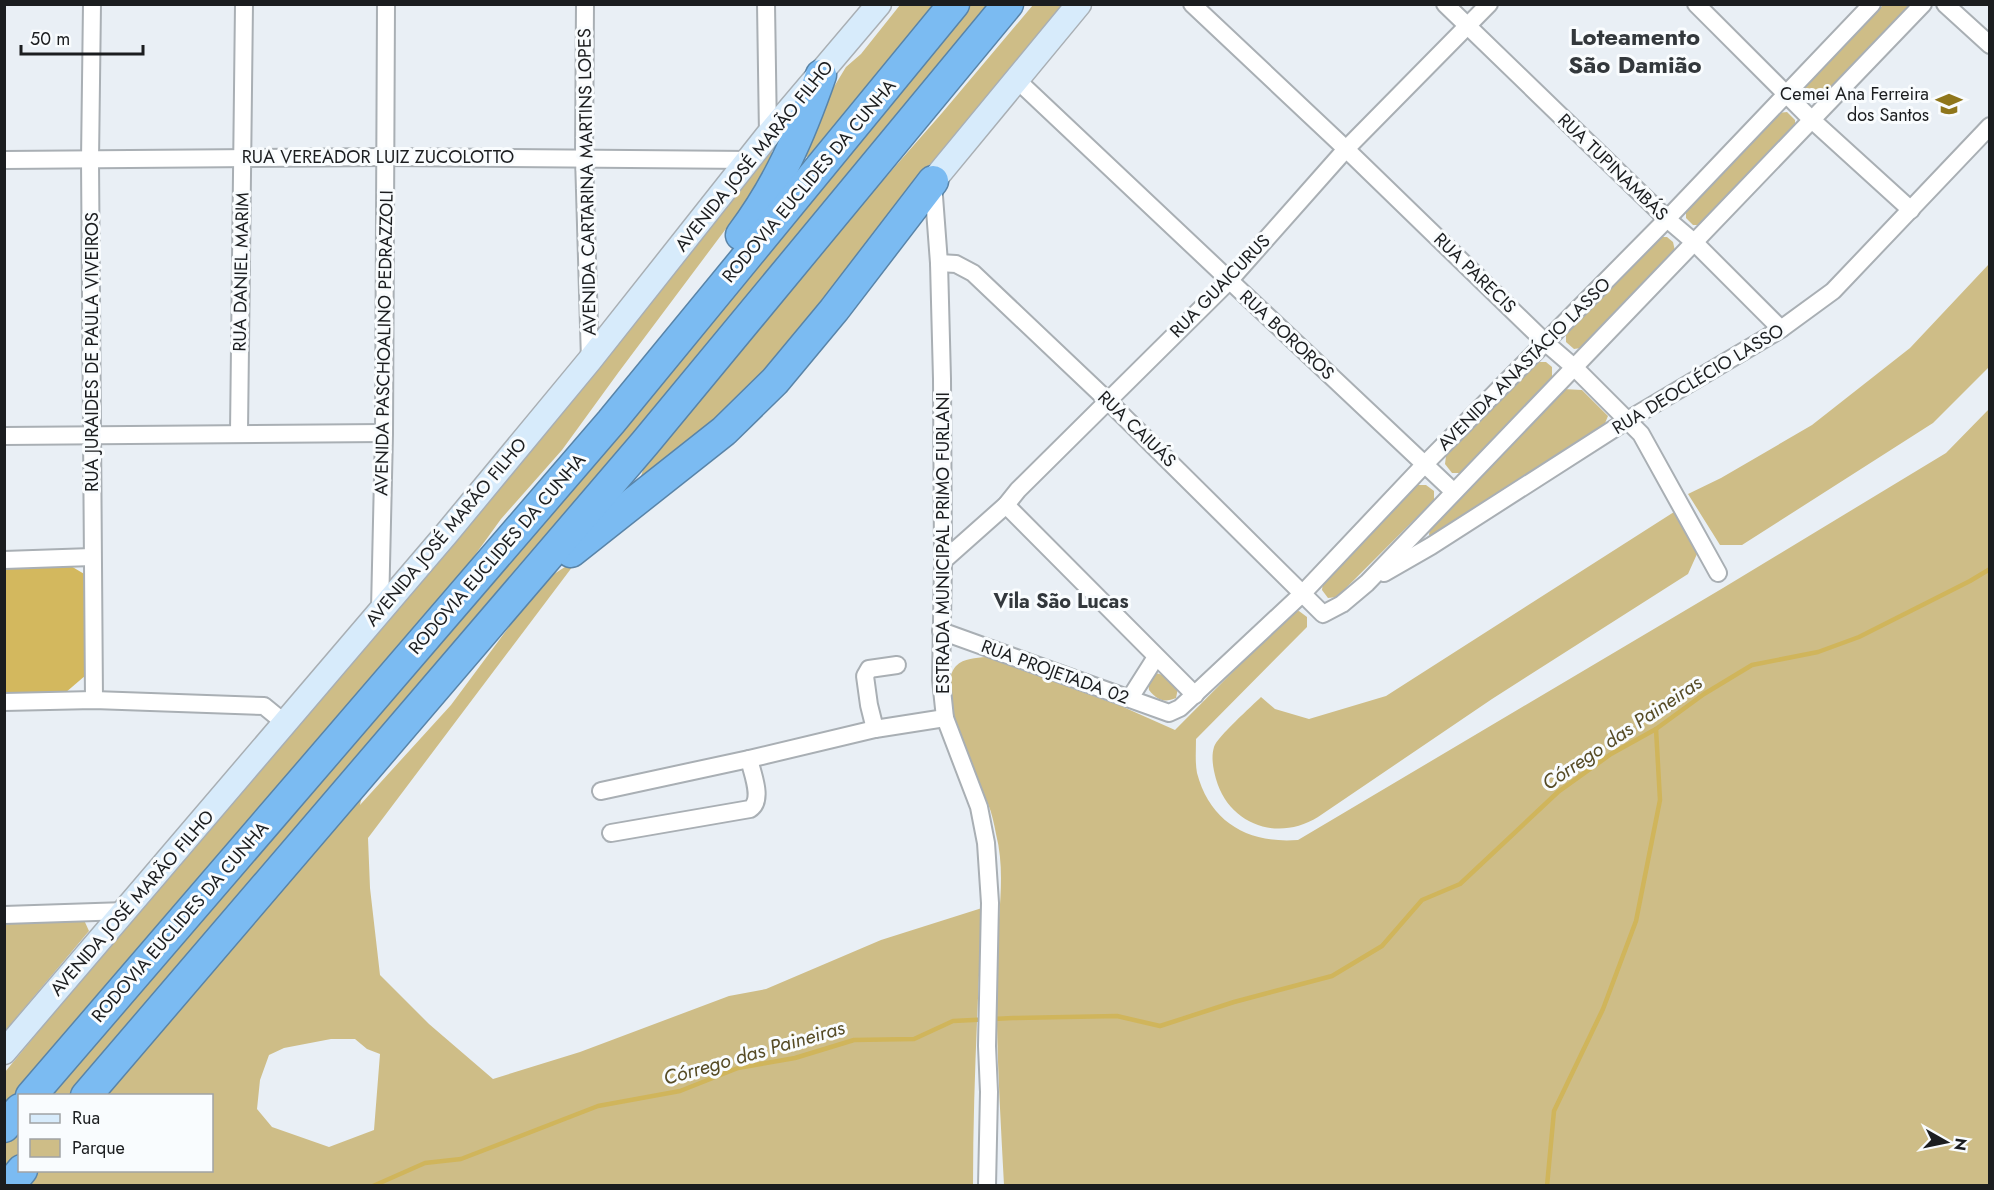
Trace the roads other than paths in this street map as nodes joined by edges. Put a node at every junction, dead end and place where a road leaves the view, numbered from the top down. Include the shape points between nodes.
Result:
1 (92, 4) edge
2 (244, 4) edge
3 (386, 4) edge
4 (585, 4) edge
5 (766, 4) edge
6 (879, 4) edge
7 (954, 4) edge
8 (1008, 4) edge
9 (1079, 4) edge
10 (1192, 4) edge
11 (1446, 4) edge
12 (1489, 4) edge
13 (1696, 4) edge
14 (1872, 4) edge
15 (1923, 4) edge
16 (1946, 4) edge
17 (1467, 25) junction
18 (1989, 45) edge
19 (820, 75) junction
20 (1016, 79) junction
21 (1787, 93) junction
22 (1812, 120) junction
23 (1989, 126) edge
24 (768, 135) junction
25 (1346, 149) junction
26 (243, 157) junction
27 (386, 157) junction
28 (585, 158) junction
29 (751, 159) junction
30 (4, 160) edge
31 (90, 160) junction
32 (933, 181) junction
33 (1911, 210) junction
34 (1667, 219) junction
35 (1694, 242) junction
36 (939, 263) junction
37 (1230, 280) junction
38 (1781, 329) junction
39 (1546, 343) junction
40 (590, 360) junction
41 (1575, 368) junction
42 (636, 390) junction
43 (1107, 400) junction
44 (1626, 421) junction
45 (239, 432) junction
46 (384, 433) junction
47 (93, 435) junction
48 (4, 436) edge
49 (1424, 465) junction
50 (1454, 492) junction
51 (1006, 505) junction
52 (92, 557) junction
53 (4, 560) edge
54 (943, 561) junction
55 (1718, 573) dead end
56 (1368, 583) junction
57 (1303, 592) junction
58 (380, 609) junction
59 (503, 610) junction
60 (1323, 614) joint
61 (941, 631) junction
62 (1156, 657) junction
63 (897, 665) dead end
64 (1195, 695) junction
65 (1130, 698) junction
66 (94, 700) junction
67 (4, 702) edge
68 (1168, 713) joint
69 (945, 718) junction
70 (286, 723) junction
71 (875, 729) junction
72 (749, 759) junction
73 (601, 790) dead end
74 (611, 833) dead end
75 (126, 911) junction
76 (4, 915) edge
77 (4, 1052) edge
78 (32, 1094) edge
79 (88, 1094) edge
80 (18, 1111) edge
81 (4, 1127) edge
82 (20, 1172) edge
83 (9, 1185) edge
84 (987, 1185) edge

1 - 31 street, RUA JURAIDES DE PAULA VIVEIROS
2 - 26 street, RUA DANIEL MARIM
3 - 27 street, AVENIDA PASCHOALINO PEDRAZZOLI
4 - 28 street, AVENIDA CARTARINA MARTINS LOPES
5 - 24 street
6 - 19 main road, AVENIDA JOSÉ MARÃO FILHO
7 - 42 highway, RODOVIA EUCLIDES DA CUNHA
8 - 59 highway
9 - 20 main road
10 - 25 street, RUA PARECIS
11 - 17 street, RUA TUPINAMBÁS
12 - 17 street, RUA GUAICURUS
13 - 21 street
14 - 21 street, AVENIDA ANASTÁCIO LASSO
15 - 22 street, AVENIDA ANASTÁCIO LASSO
16 - 18 street
17 - 25 street, RUA GUAICURUS
17 - 34 street, RUA TUPINAMBÁS
19 - 24 main road, AVENIDA JOSÉ MARÃO FILHO
19 - 42 highway via 803,127 780,176
20 - 32 main road
20 - 37 street, RUA BOROROS
21 - 22 street
21 - 34 street, AVENIDA ANASTÁCIO LASSO
22 - 33 street
22 - 35 street, AVENIDA ANASTÁCIO LASSO
23 - 33 street, RUA DEOCLÉCIO LASSO
24 - 29 main road, AVENIDA JOSÉ MARÃO FILHO
25 - 37 street, RUA GUAICURUS
25 - 39 street, RUA PARECIS
26 - 27 street, RUA VEREADOR LUIZ ZUCOLOTTO
26 - 31 street, RUA VEREADOR LUIZ ZUCOLOTTO
26 - 45 street, RUA DANIEL MARIM
27 - 28 street, RUA VEREADOR LUIZ ZUCOLOTTO
27 - 46 street, AVENIDA PASCHOALINO PEDRAZZOLI
28 - 29 street, RUA VEREADOR LUIZ ZUCOLOTTO
28 - 40 street, AVENIDA CARTARINA MARTINS LOPES
29 - 40 main road, AVENIDA JOSÉ MARÃO FILHO
30 - 31 street, RUA VEREADOR LUIZ ZUCOLOTTO
31 - 47 street, RUA JURAIDES DE PAULA VIVEIROS
32 - 36 street, ESTRADA MUNICIPAL PRIMO FURLANI
32 - 59 highway via 775,381 724,431 585,539
33 - 38 street, RUA DEOCLÉCIO LASSO via 1833,291
34 - 35 street, RUA TUPINAMBÁS
34 - 39 street, AVENIDA ANASTÁCIO LASSO
35 - 38 street, RUA TUPINAMBÁS
35 - 41 street, AVENIDA ANASTÁCIO LASSO
36 - 43 street, RUA CAIUÁS via 956,264 973,273
36 - 54 street, ESTRADA MUNICIPAL PRIMO FURLANI
37 - 43 street, RUA GUAICURUS
37 - 49 street, RUA BOROROS
38 - 44 street, RUA DEOCLÉCIO LASSO
39 - 41 street, RUA PARECIS
39 - 49 street, AVENIDA ANASTÁCIO LASSO
40 - 58 main road, AVENIDA JOSÉ MARÃO FILHO
41 - 44 street, RUA PARECIS
41 - 50 street, AVENIDA ANASTÁCIO LASSO
42 - 78 highway, RODOVIA EUCLIDES DA CUNHA
43 - 51 street, RUA GUAICURUS
43 - 57 street, RUA CAIUÁS
44 - 55 street, RUA PARECIS via 1641,434
44 - 56 street, RUA DEOCLÉCIO LASSO
45 - 46 street
45 - 47 street
46 - 58 street, AVENIDA PASCHOALINO PEDRAZZOLI
47 - 48 street
47 - 52 street, RUA JURAIDES DE PAULA VIVEIROS
49 - 50 street, RUA BOROROS
49 - 57 street, AVENIDA ANASTÁCIO LASSO
50 - 56 street, AVENIDA ANASTÁCIO LASSO
51 - 54 street, RUA GUAICURUS
51 - 62 street
52 - 53 street
52 - 66 street, RUA JURAIDES DE PAULA VIVEIROS
54 - 61 street, ESTRADA MUNICIPAL PRIMO FURLANI
56 - 60 street, AVENIDA ANASTÁCIO LASSO
57 - 60 street, RUA CAIUÁS
57 - 64 street, AVENIDA ANASTÁCIO LASSO
58 - 70 main road, AVENIDA JOSÉ MARÃO FILHO
59 - 79 highway
61 - 65 street, RUA PROJETADA 02
61 - 69 street, ESTRADA MUNICIPAL PRIMO FURLANI via 940,680
62 - 64 street
62 - 65 street
63 - 71 street via 869,669 865,676
64 - 68 street, AVENIDA ANASTÁCIO LASSO
65 - 68 street, RUA PROJETADA 02
66 - 67 street
66 - 70 street via 264,706
69 - 71 street
69 - 84 street, ESTRADA MUNICIPAL PRIMO FURLANI via 979,807 986,843 990,903
70 - 75 main road, AVENIDA JOSÉ MARÃO FILHO
71 - 72 street
72 - 73 street
72 - 74 street via 758,800 750,809
75 - 76 street
75 - 77 main road, AVENIDA JOSÉ MARÃO FILHO
80 - 81 highway
82 - 83 highway

